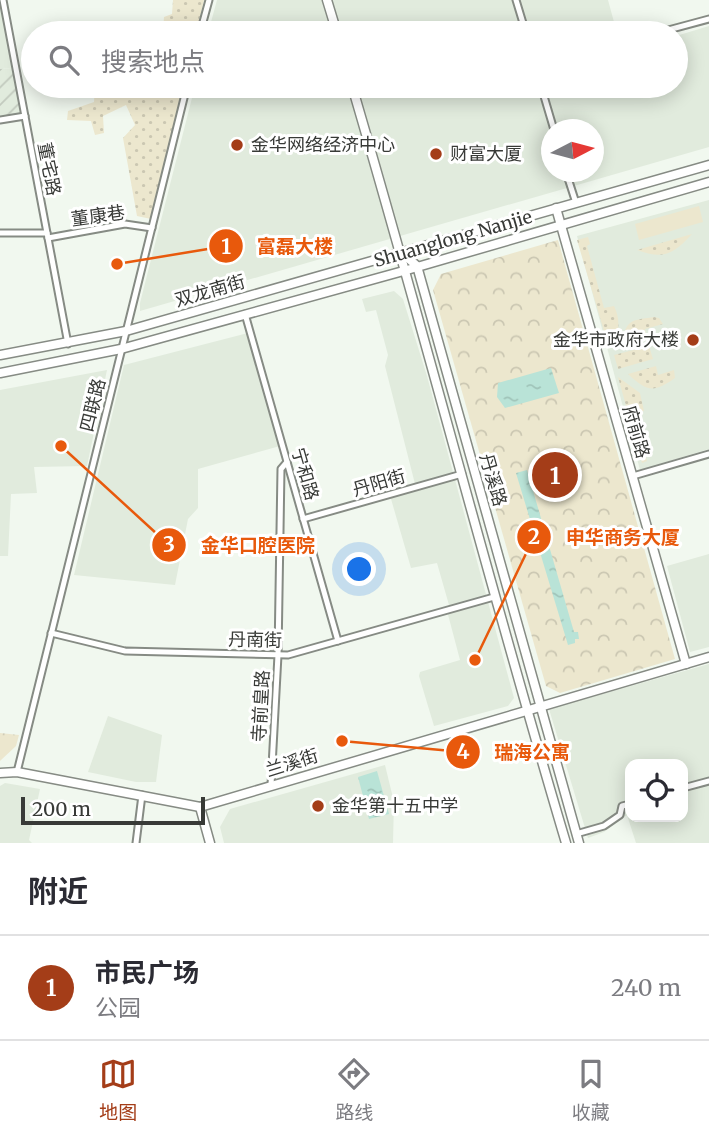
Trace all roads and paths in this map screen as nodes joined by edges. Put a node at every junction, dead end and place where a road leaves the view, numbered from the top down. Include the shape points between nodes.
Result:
1 (3, 0) edge
2 (209, 0) edge
3 (327, 0) edge
4 (516, 0) edge
5 (709, 19) edge
6 (203, 21) edge
7 (333, 21) edge
8 (522, 21) edge
9 (688, 25) edge
10 (21, 96) edge
11 (21, 98) edge
12 (184, 98) edge
13 (356, 98) edge
14 (545, 98) edge
15 (25, 117) junction
16 (551, 119) edge
17 (0, 120) edge
18 (709, 165) edge
19 (569, 182) edge
20 (709, 182) edge
21 (576, 203) junction
22 (556, 208) junction
23 (561, 225) junction
24 (152, 228) junction
25 (0, 233) edge
26 (47, 235) junction
27 (402, 253) junction
28 (416, 266) junction
29 (407, 270) junction
30 (245, 314) junction
31 (127, 331) junction
32 (68, 344) junction
33 (121, 349) junction
34 (0, 355) edge
35 (0, 373) edge
36 (709, 454) edge
37 (287, 461) junction
38 (462, 474) junction
39 (633, 476) junction
40 (303, 519) junction
41 (494, 597) junction
42 (51, 633) junction
43 (338, 641) junction
44 (278, 655) junction
45 (709, 657) edge
46 (686, 664) junction
47 (539, 707) junction
48 (527, 710) junction
49 (17, 772) junction
50 (0, 773) edge
51 (709, 781) edge
52 (271, 785) junction
53 (688, 787) edge
54 (142, 796) junction
55 (625, 805) edge
56 (200, 807) junction
57 (577, 838) edge
58 (136, 843) edge
59 (210, 843) edge
60 (566, 843) edge

1 - 10 street, 董宅路
2 - 6 street
3 - 7 main road
4 - 8 street
5 - 9 street
11 - 15 street, 董宅路
12 - 24 street, 四联路
13 - 27 main road, 丹溪路
14 - 16 street
15 - 17 street
15 - 26 street, 董宅路
18 - 21 main road, 双龙南街
19 - 21 street
20 - 23 main road, Shuanglong Nanjie
21 - 22 main road, 双龙南街
22 - 23 main road, 府前路
22 - 27 main road, 双龙南街
23 - 28 main road, Shuanglong Nanjie
23 - 39 main road, 府前路
24 - 26 street, 董康巷 via 125,224
24 - 31 street, 四联路
25 - 26 street, 董康巷
26 - 32 street, 董宅路
27 - 28 main road
27 - 29 main road, 丹溪路
27 - 31 main road, 双龙南街
28 - 29 main road, Shuanglong Nanjie
28 - 47 main road, 丹溪路
29 - 30 main road, Shuanglong Nanjie
29 - 38 main road, 丹溪路
30 - 33 main road, Shuanglong Nanjie
30 - 37 street, 宁和路
31 - 32 main road, 双龙南街
31 - 33 street, 四联路
32 - 34 main road, 双龙南街
33 - 35 main road, Shuanglong Nanjie
33 - 42 street, 四联路
36 - 39 street
37 - 40 street, 宁和路
37 - 44 street, 寺前皇路 via 281,469
38 - 40 street, 丹阳街
38 - 41 main road, 丹溪路
39 - 46 main road, 府前路
40 - 43 street, 宁和路
41 - 43 street, 丹南街
41 - 48 main road, 丹溪路
42 - 44 street, 丹南街 via 125,651
42 - 49 street, 四联路
43 - 44 street, 丹南街
44 - 52 street, 寺前皇路
45 - 46 main road, 兰溪街
46 - 47 main road, 兰溪街
47 - 48 main road, 兰溪街
47 - 57 main road, 丹溪路
48 - 52 main road, 兰溪街
48 - 60 main road, 丹溪路
49 - 50 main road, 兰溪街
49 - 54 main road, 兰溪街
51 - 53 street
52 - 56 main road, 兰溪街
54 - 56 main road, 兰溪街
54 - 58 street
55 - 57 street via 604,827
56 - 59 main road

